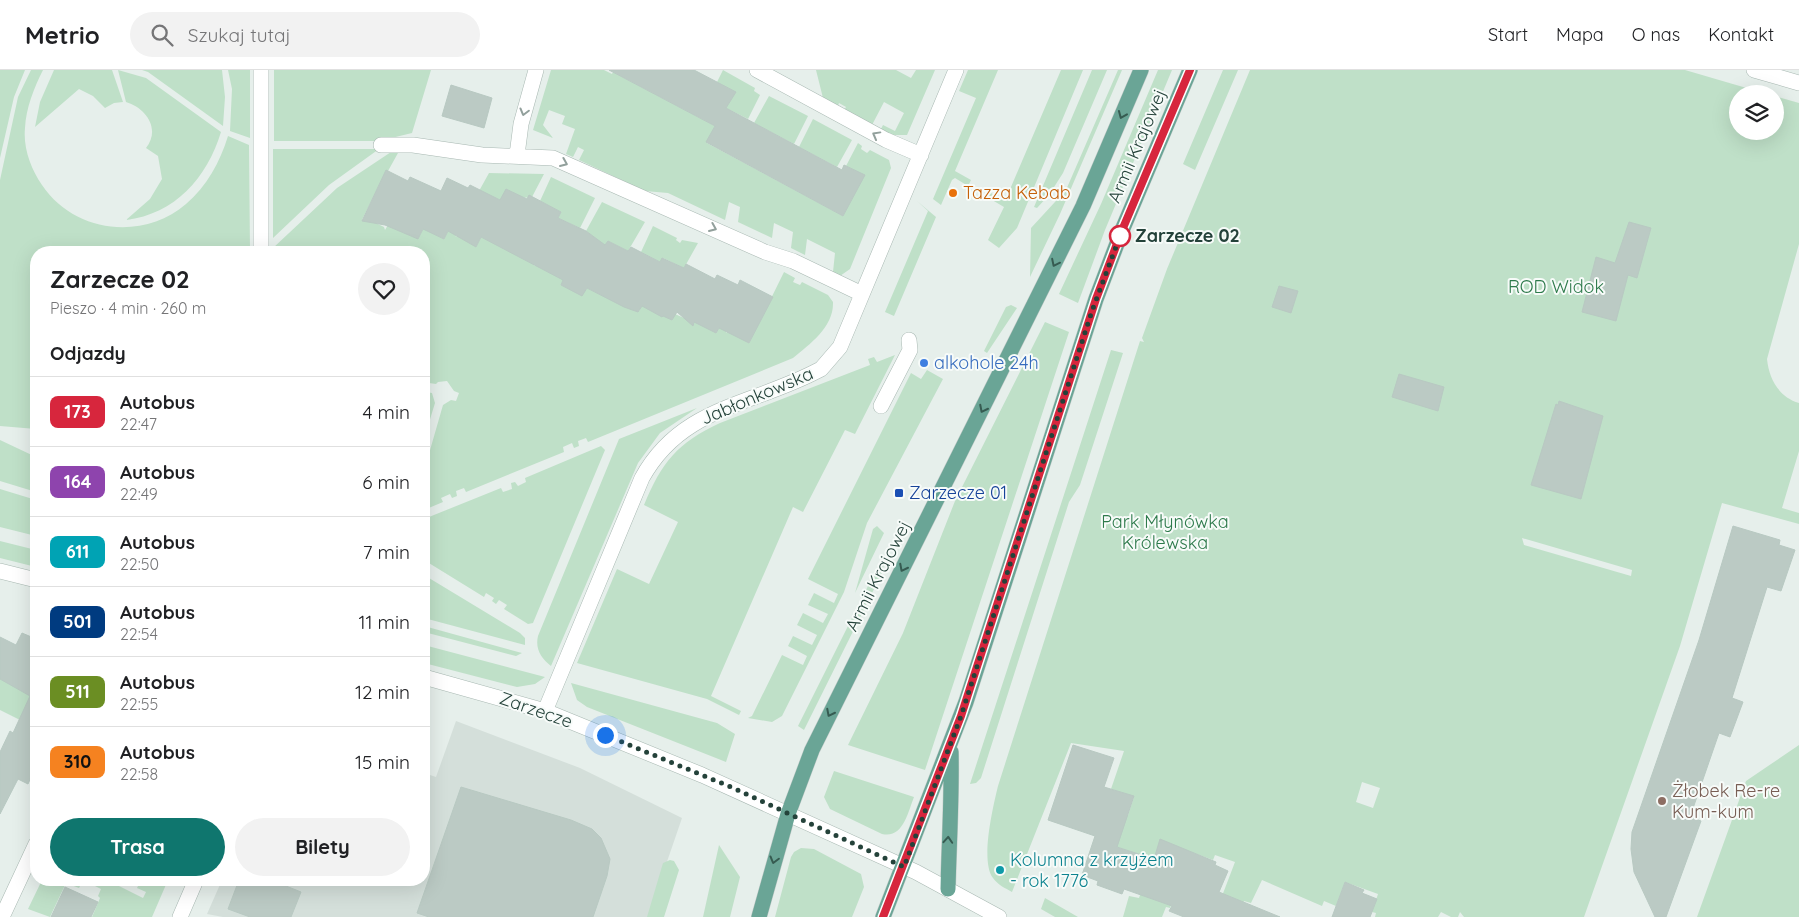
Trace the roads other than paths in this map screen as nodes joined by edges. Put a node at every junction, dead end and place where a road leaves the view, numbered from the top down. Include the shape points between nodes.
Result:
1 (262, 70) edge
2 (536, 70) edge
3 (758, 70) edge
4 (956, 70) edge
5 (1141, 70) edge
6 (1190, 70) edge
7 (1754, 70) edge
8 (1799, 83) edge
9 (381, 146) dead end
10 (517, 155) junction
11 (920, 155) junction
12 (262, 246) edge
13 (862, 294) junction
14 (909, 340) dead end
15 (881, 406) dead end
16 (0, 571) edge
17 (30, 578) edge
18 (430, 679) edge
19 (545, 711) junction
20 (951, 745) junction
21 (788, 814) junction
22 (30, 857) edge
23 (904, 867) junction
24 (193, 886) edge
25 (948, 889) junction
26 (2, 917) edge
27 (180, 917) edge
28 (759, 917) edge
29 (883, 917) edge
30 (1000, 917) edge

1 - 12 street
2 -> 10 street via 521,124
11 -> 3 street via 886,140
4 - 11 street, Jabłonkowska
5 -> 21 main road, Armii Krajowej via 1083,206 819,736
6 - 20 main road, Armii Krajowej via 1096,299
7 - 8 street
9 - 10 street via 413,145 482,155
10 -> 13 street via 561,160 642,199 793,261
11 - 13 street, Jabłonkowska
13 - 19 street, Jabłonkowska via 840,347 821,369 697,421 661,449 642,478
14 - 15 street via 910,350
16 - 17 street
18 - 19 street, Zarzecze
19 - 21 street, Zarzecze
20 - 23 main road, Armii Krajowej
25 -> 20 main road
21 - 23 street, Zarzecze
21 -> 28 main road, Armii Krajowej
22 - 26 street
23 - 25 street, Zarzecze
23 - 29 main road, Armii Krajowej
24 - 27 street
25 - 30 street, Zarzecze

